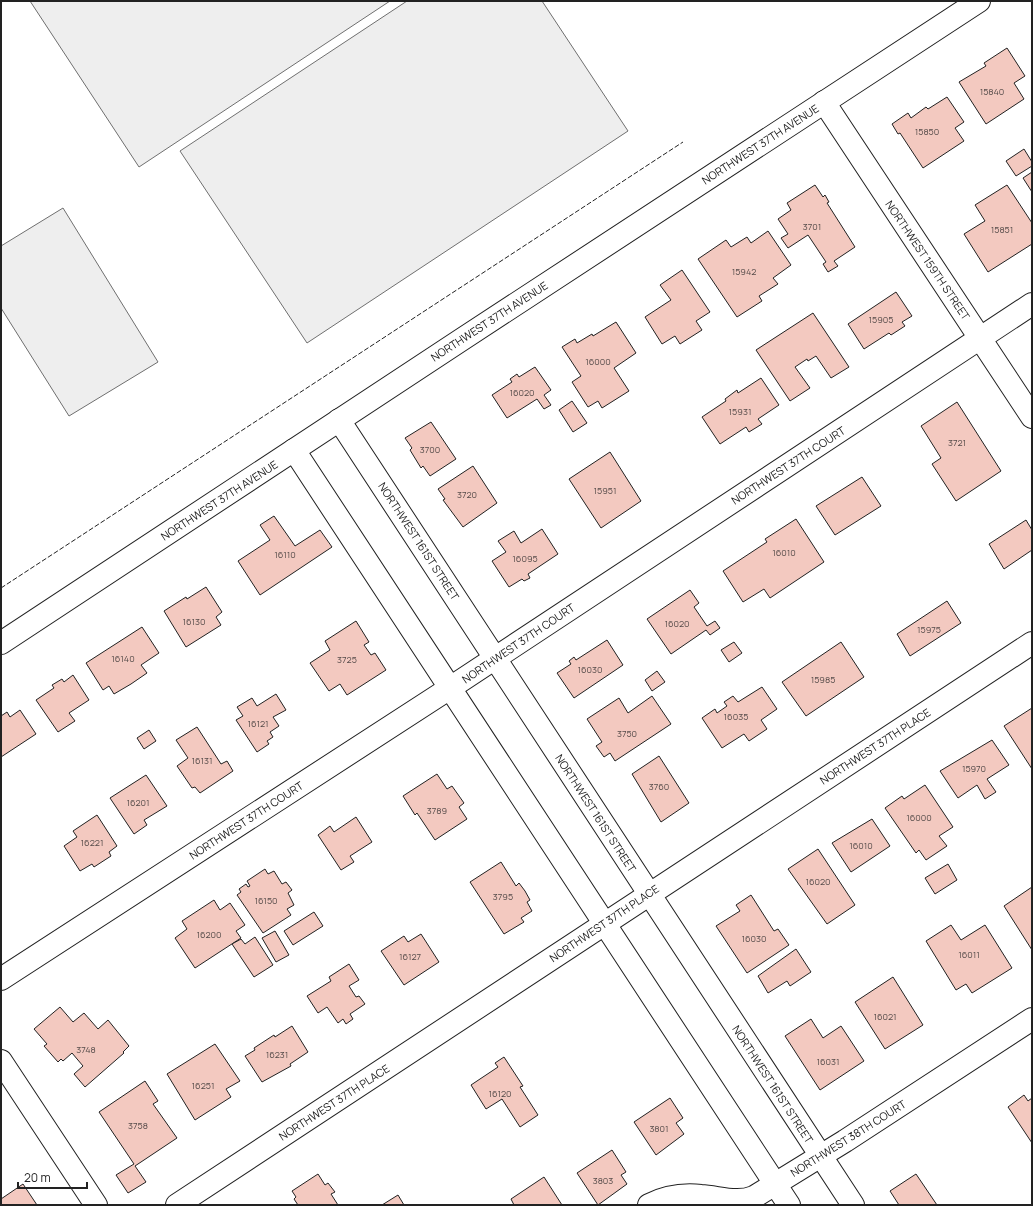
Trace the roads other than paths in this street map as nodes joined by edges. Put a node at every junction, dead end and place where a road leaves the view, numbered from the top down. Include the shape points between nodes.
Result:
1 (979, 1) edge
2 (824, 102) junction
3 (1032, 304) edge
4 (980, 338) junction
5 (1032, 417) edge
6 (339, 420) junction
7 (294, 450) junction
8 (1, 643) edge
9 (1032, 643) edge
10 (495, 658) junction
11 (450, 688) junction
12 (649, 894) junction
13 (604, 924) junction
14 (1, 979) edge
15 (1032, 1019) edge
16 (1, 1061) edge
17 (820, 1156) junction
18 (775, 1184) junction
19 (96, 1205) edge
20 (177, 1205) edge
21 (649, 1205) edge
22 (788, 1205) edge
23 (853, 1205) edge

1 - 2 street, NORTHWEST 37TH AVENUE
2 - 4 street, NORTHWEST 159TH STREET
2 - 6 street, NORTHWEST 37TH AVENUE
3 - 4 street, NORTHWEST 37TH COURT
4 - 5 street, NORTHWEST 159TH STREET
4 - 10 street, NORTHWEST 37TH COURT
6 - 7 street, NORTHWEST 37TH AVENUE
6 - 10 street, NORTHWEST 161ST STREET
7 - 8 street, NORTHWEST 37TH AVENUE
7 - 11 street
9 - 12 street, NORTHWEST 37TH PLACE
10 - 11 street, NORTHWEST 37TH COURT
10 - 12 street, NORTHWEST 161ST STREET
11 - 13 street
11 - 14 street, NORTHWEST 37TH COURT
12 - 13 street, NORTHWEST 37TH PLACE
12 - 17 street, NORTHWEST 161ST STREET
13 - 18 street
13 - 20 street, NORTHWEST 37TH PLACE
15 - 17 street, NORTHWEST 38TH COURT
16 - 19 street
17 - 18 street, NORTHWEST 38TH COURT
17 - 23 street, NORTHWEST 161ST STREET
18 - 21 street, NORTHWEST 38TH COURT via 747,1200 685,1196 671,1197
18 - 22 street

